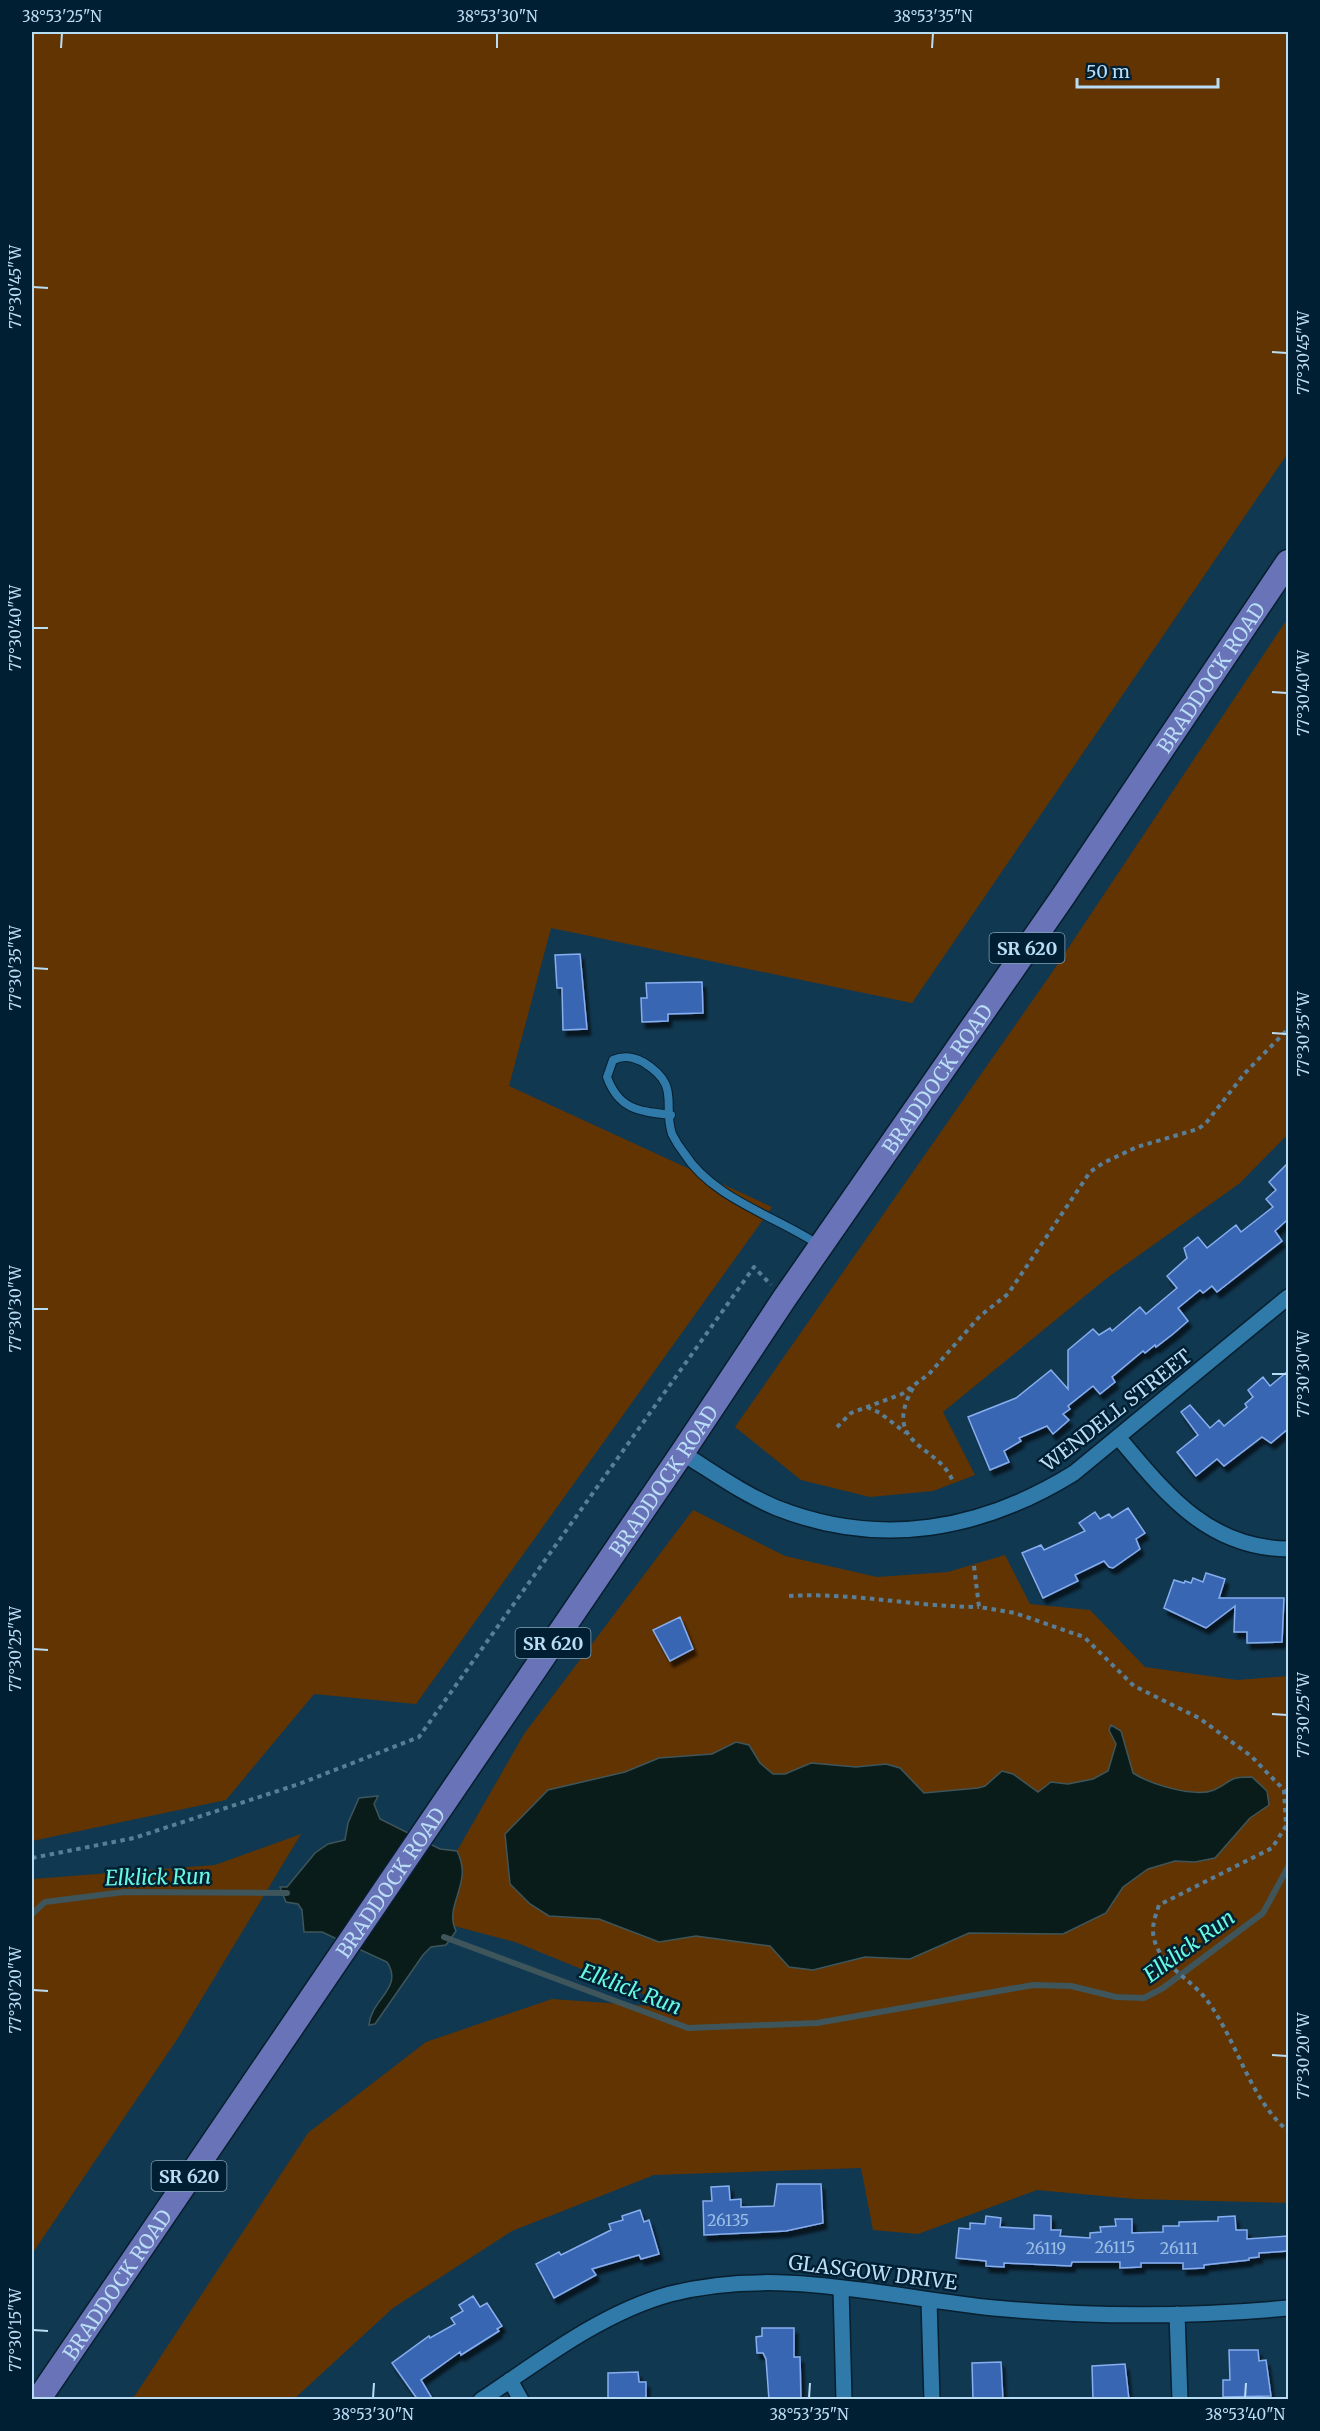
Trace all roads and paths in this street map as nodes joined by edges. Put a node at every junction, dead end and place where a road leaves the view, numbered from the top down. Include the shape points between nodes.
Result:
1 (1288, 562) edge
2 (1288, 1029) edge
3 (671, 1115) junction
4 (820, 1246) junction
5 (1288, 1297) edge
6 (784, 1299) junction
7 (915, 1385) junction
8 (867, 1407) junction
9 (837, 1427) dead end
10 (906, 1434) junction
11 (1119, 1438) junction
12 (682, 1453) junction
13 (953, 1482) dead end
14 (1288, 1549) edge
15 (974, 1566) dead end
16 (789, 1596) dead end
17 (979, 1606) junction
18 (32, 1858) edge
19 (1288, 2131) edge
20 (841, 2288) junction
21 (929, 2301) junction
22 (1288, 2308) edge
23 (1177, 2314) junction
24 (510, 2380) junction
25 (38, 2400) edge
26 (481, 2400) edge
27 (521, 2400) edge
28 (844, 2400) edge
29 (932, 2400) edge
30 (1180, 2400) edge

1 - 4 main road, BRADDOCK ROAD / SR 620 via 1056,907
2 - 7 path via 1198,1130 1137,1147 1090,1172 1008,1294 980,1316
3 - 3 lane via 668,1090 658,1074 633,1057 613,1060 607,1077 617,1098 627,1106
3 - 4 lane via 672,1133 686,1156 713,1184
4 - 6 main road, BRADDOCK ROAD / SR 620
5 - 11 street, WENDELL STREET
6 - 12 main road, BRADDOCK ROAD / SR 620
6 - 18 path via 754,1267 419,1737 299,1784 134,1838
7 - 8 path
7 - 10 path via 905,1411
8 - 9 path via 844,1417
8 - 10 path
10 - 13 path via 945,1468
11 - 12 street, WENDELL STREET via 1074,1473 1006,1510 948,1525 897,1530 855,1528 777,1507 741,1490
11 - 14 street via 1178,1505 1199,1521 1248,1543
12 - 25 main road, BRADDOCK ROAD / SR 620
15 - 17 path
16 - 17 path via 822,1594
17 - 19 path via 1015,1613 1084,1637 1134,1686 1199,1718 1251,1756 1284,1790 1286,1826 1272,1848 1159,1905 1151,1929 1156,1948 1205,1998 1272,2118
20 - 21 street, GLASGOW DRIVE
20 - 24 street, GLASGOW DRIVE via 756,2281 669,2295 628,2309 592,2328
20 - 28 street
21 - 23 street, GLASGOW DRIVE via 1089,2313
21 - 29 street
22 - 23 street, GLASGOW DRIVE
23 - 30 street
24 - 26 street, GLASGOW DRIVE
24 - 27 street

